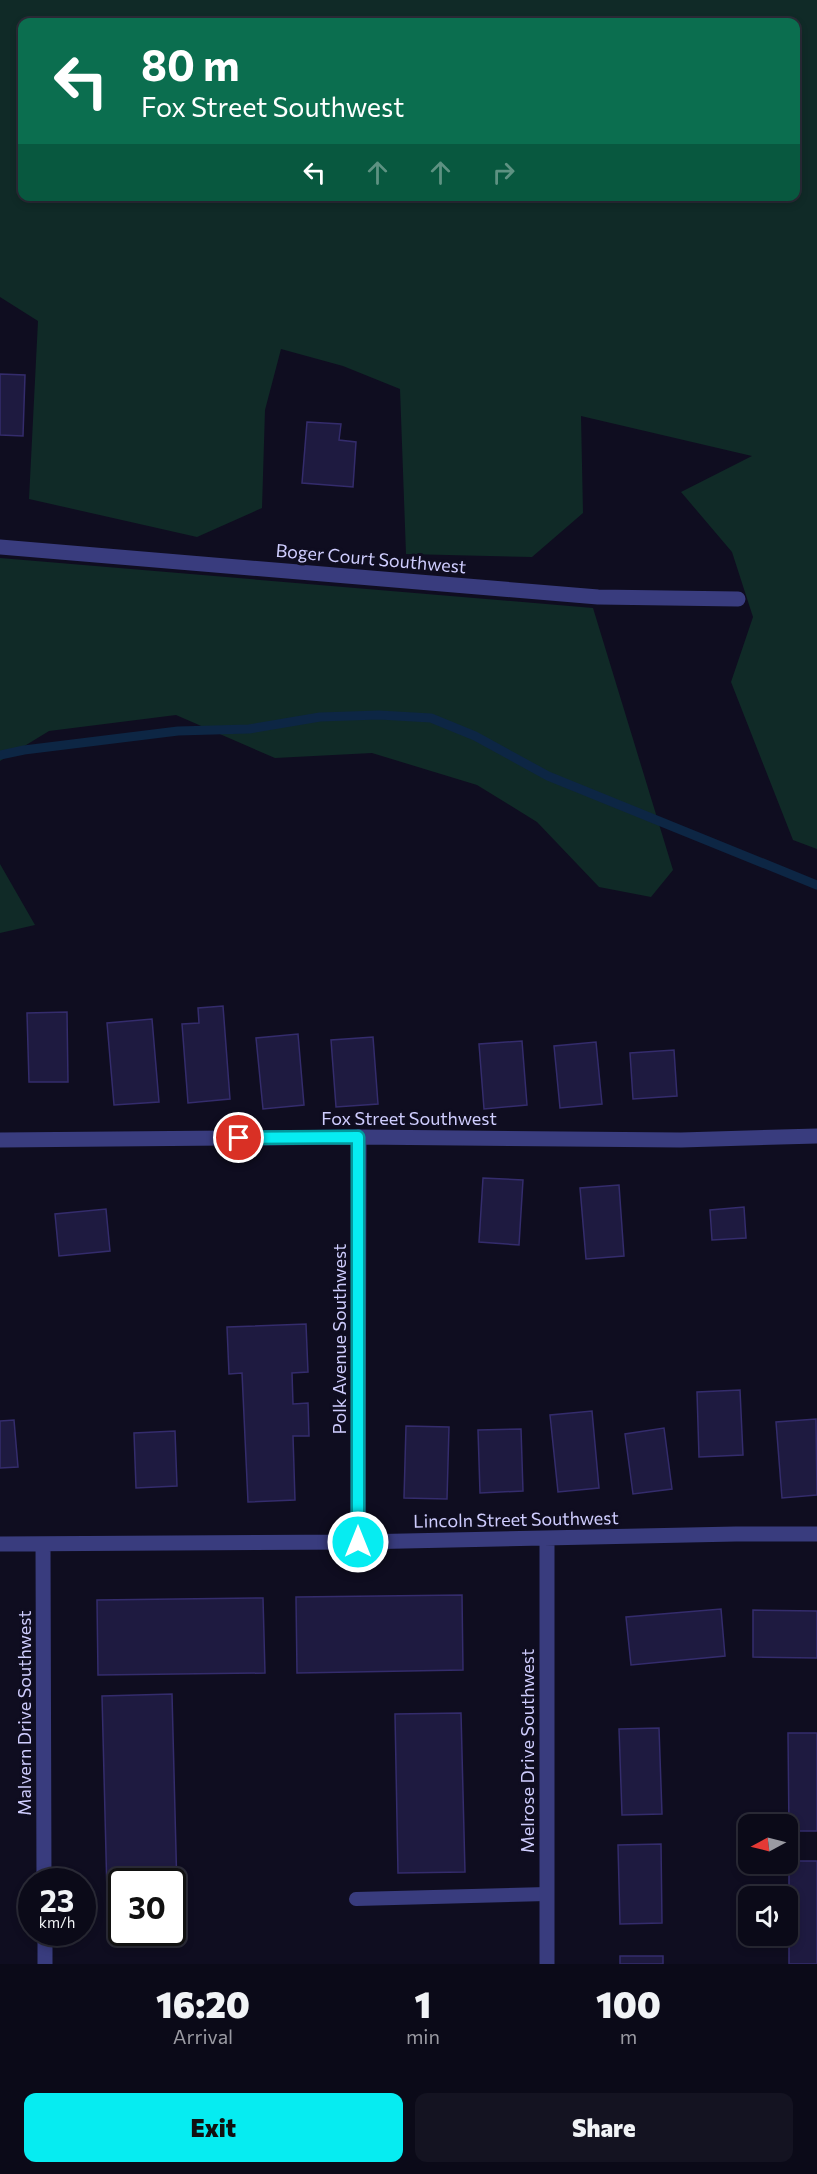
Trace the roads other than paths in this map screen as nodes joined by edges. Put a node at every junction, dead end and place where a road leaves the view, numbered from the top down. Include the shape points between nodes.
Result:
1 (0, 547) edge
2 (738, 598) dead end
3 (817, 1136) edge
4 (358, 1137) junction
5 (0, 1140) edge
6 (817, 1534) edge
7 (547, 1538) junction
8 (358, 1542) junction
9 (0, 1544) edge
10 (43, 1544) junction
11 (44, 1868) edge
12 (547, 1894) junction
13 (356, 1899) dead end
14 (45, 1946) edge
15 (45, 1964) edge
16 (547, 1964) edge

1 - 2 street, Boger Court Southwest via 598,597
3 - 4 street, Fox Street Southwest via 681,1140
4 - 5 street, Fox Street Southwest
4 - 8 street, Polk Avenue Southwest
6 - 7 street, Lincoln Street Southwest
7 - 8 street, Lincoln Street Southwest
7 - 12 street, Melrose Drive Southwest
8 - 10 street, Lincoln Street Southwest
9 - 10 street, Lincoln Street Southwest
10 - 11 street, Malvern Drive Southwest
12 - 13 lane
12 - 16 street, Melrose Drive Southwest
14 - 15 street

